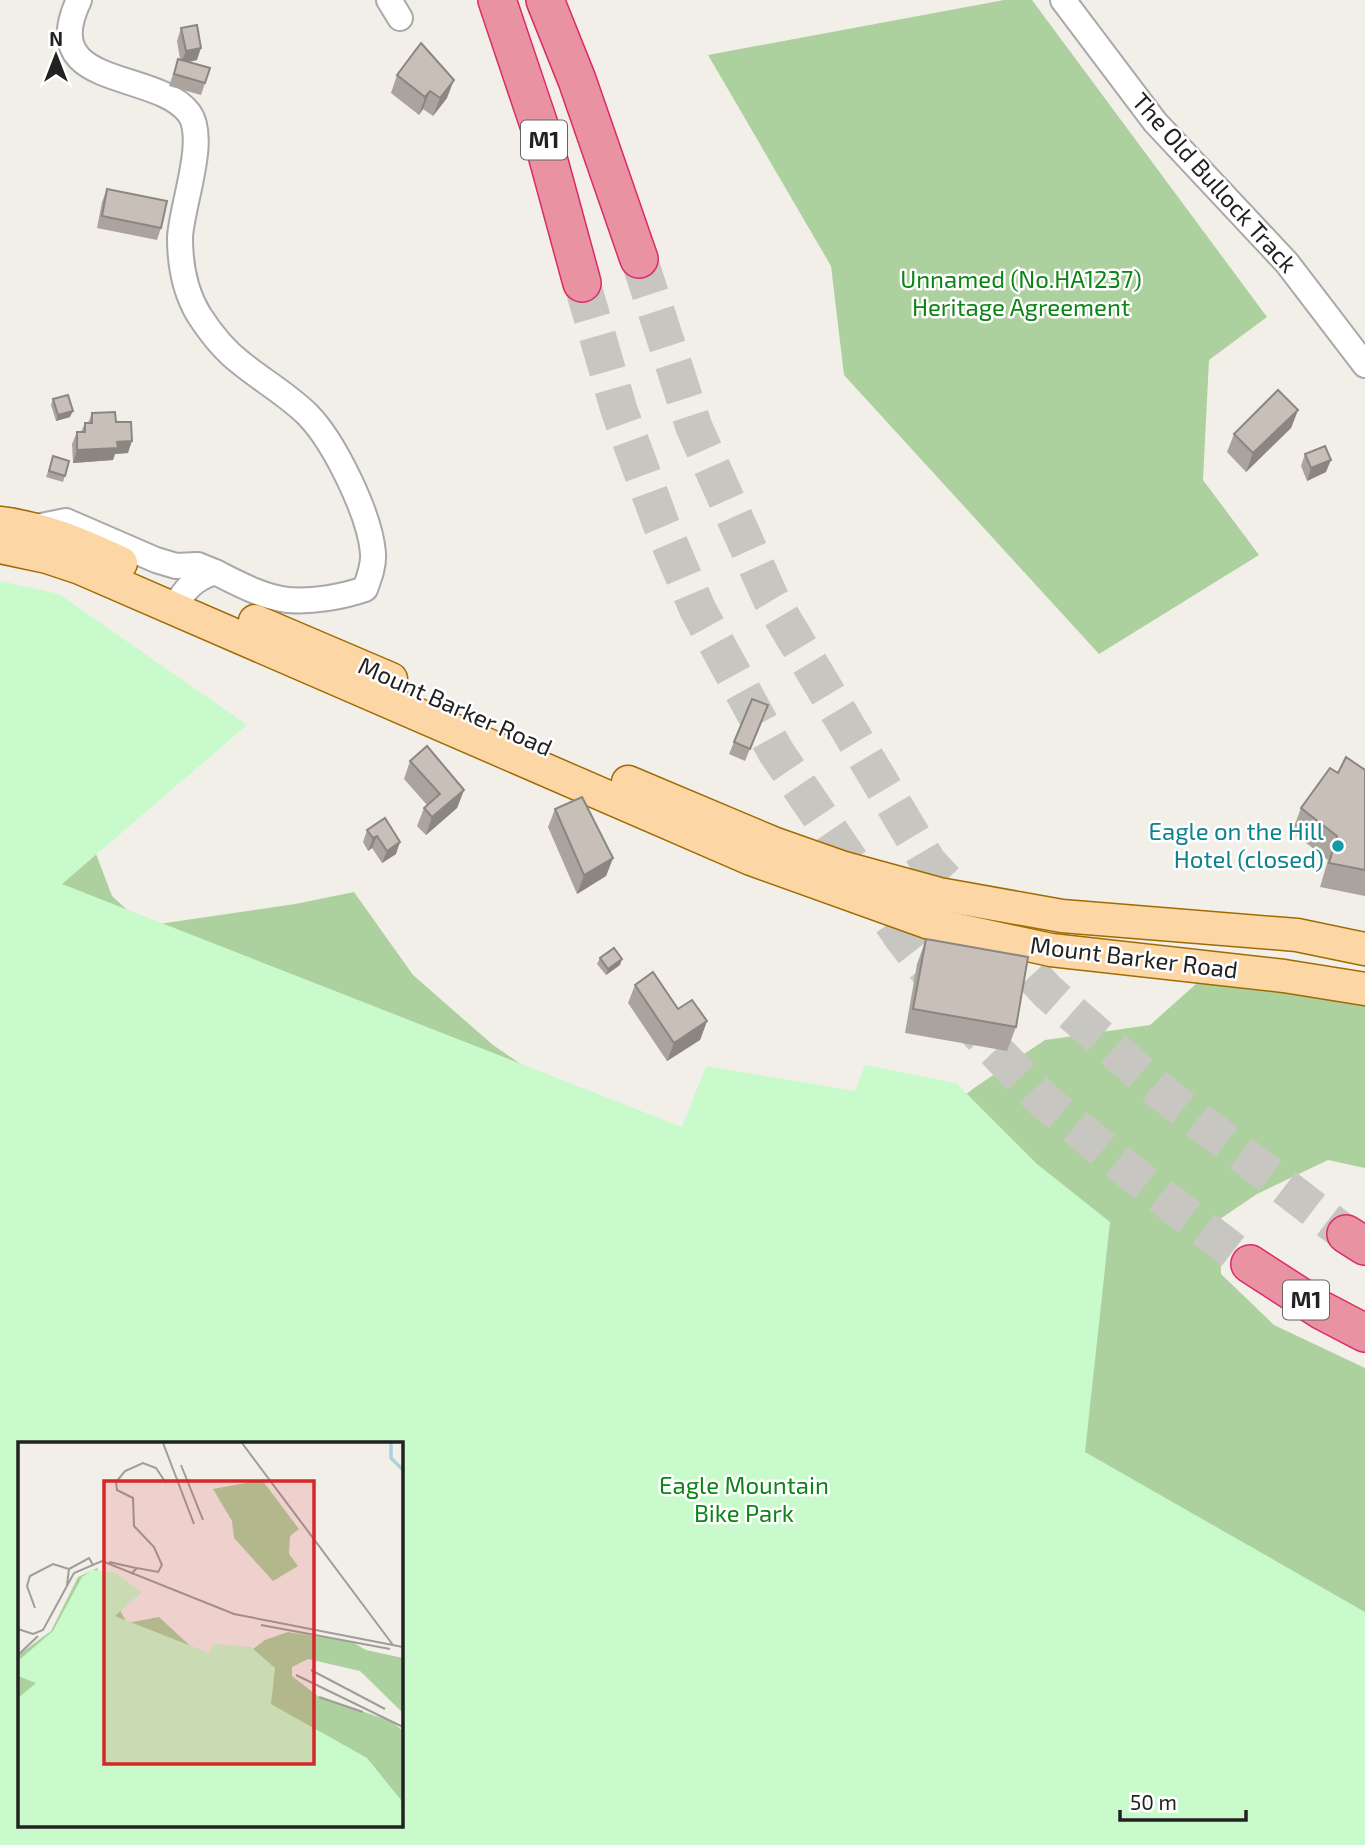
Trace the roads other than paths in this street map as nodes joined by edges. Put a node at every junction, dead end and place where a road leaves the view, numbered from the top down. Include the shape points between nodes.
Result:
1 (79, 0) edge
2 (497, 0) edge
3 (545, 0) edge
4 (1063, 0) edge
5 (639, 259) tunnel mouth
6 (582, 283) tunnel mouth
7 (1365, 365) edge
8 (0, 523) edge
9 (31, 528) junction
10 (0, 547) edge
11 (215, 572) junction
12 (179, 599) junction
13 (908, 901) junction
14 (1365, 949) edge
15 (1365, 989) edge
16 (1250, 1264) tunnel mouth
17 (1365, 1333) edge

1 - 11 street via 70,39 83,62 163,95 188,112 195,124 180,237 190,295 199,314 239,362 288,397 326,435 360,505 373,553 365,589 347,595 289,600 250,589
2 - 6 highway, M1 via 539,125
3 - 5 highway, M1
4 - 7 street, The Old Bullock Track via 1155,122 1287,263
8 - 9 main road, Mount Barker Road
9 - 11 street via 66,521 156,560
9 - 12 main road, Mount Barker Road via 78,544
10 - 12 main road, Mount Barker Road
11 - 12 street via 201,576
12 - 13 main road, Mount Barker Road via 751,859
13 - 14 main road, Mount Barker Road via 1297,936
13 - 15 main road, Mount Barker Road via 968,933 1051,950
16 - 17 highway, M1

